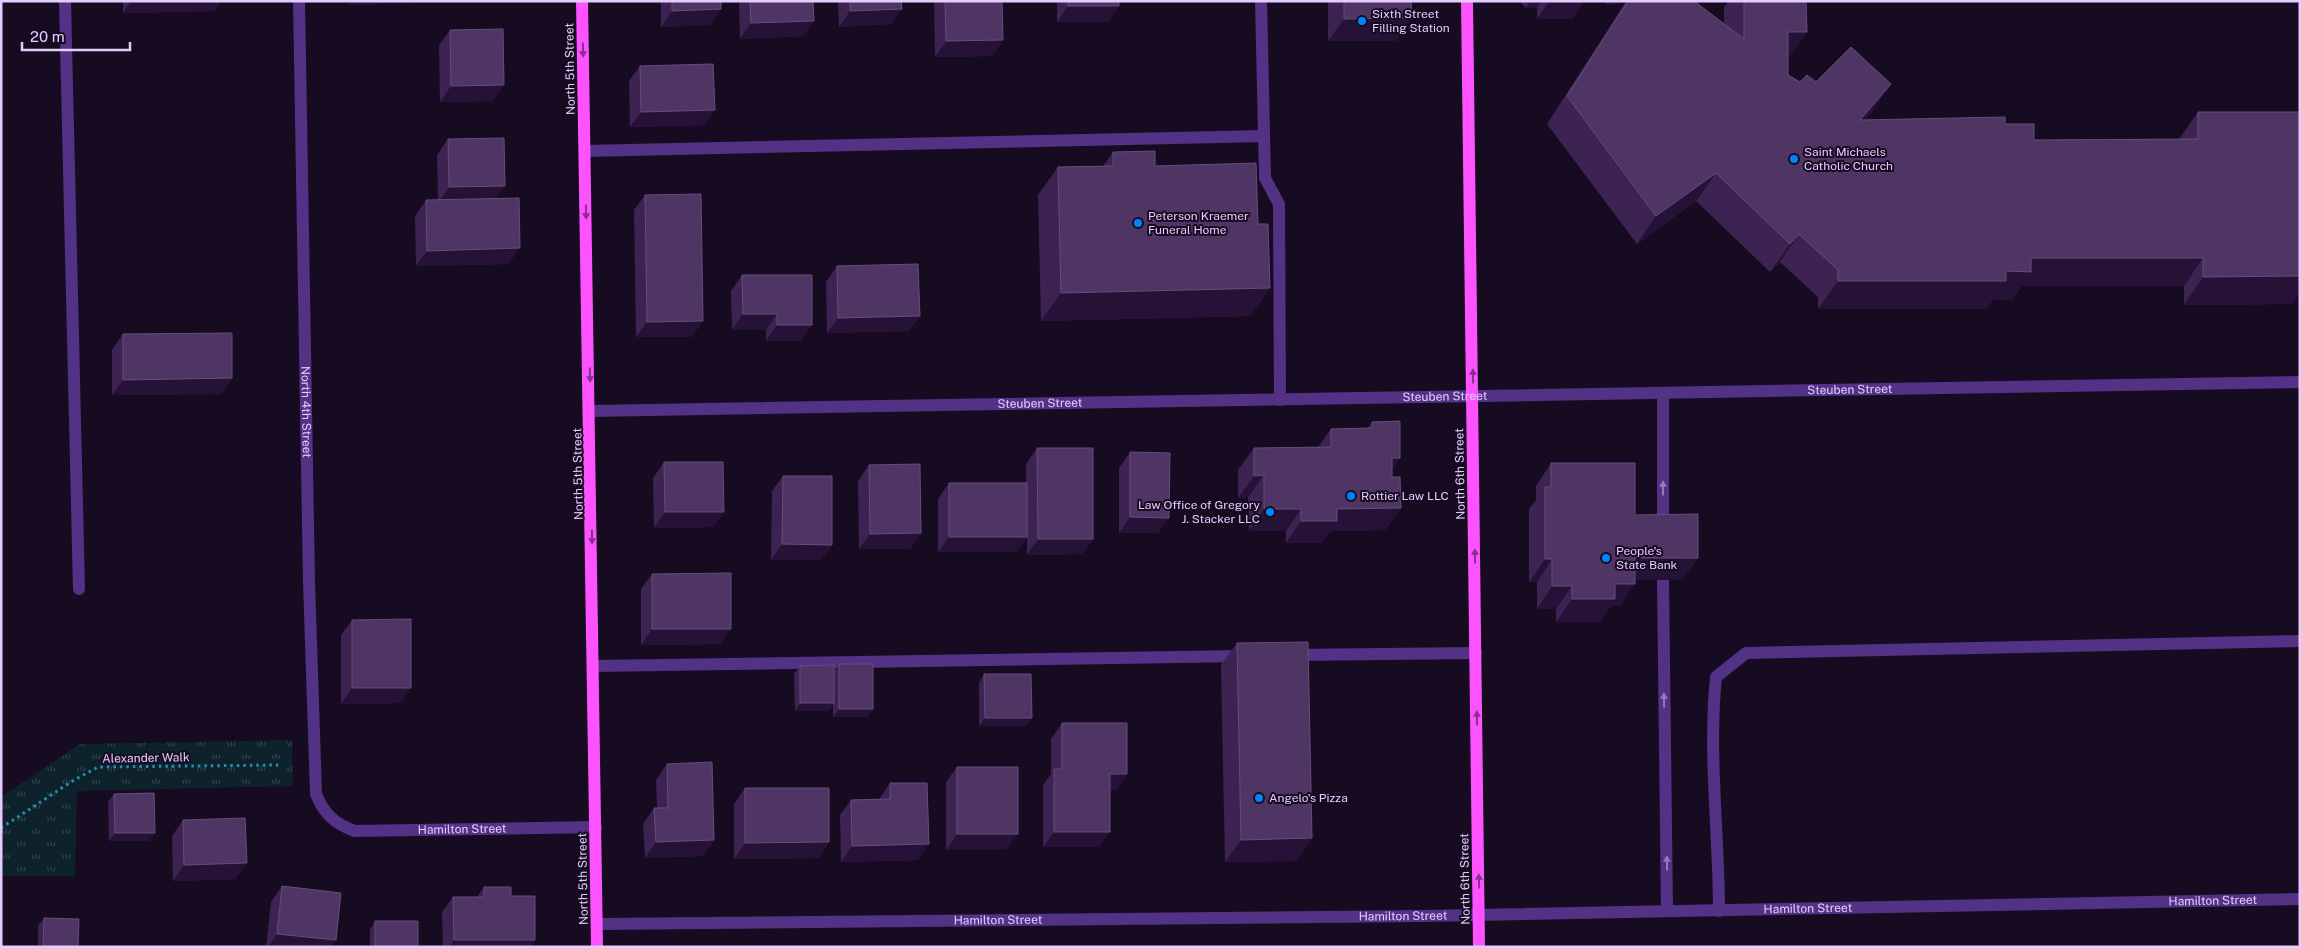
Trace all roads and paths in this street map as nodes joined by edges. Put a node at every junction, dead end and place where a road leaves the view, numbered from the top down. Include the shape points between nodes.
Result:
1 (65, 1) edge
2 (300, 1) edge
3 (582, 1) edge
4 (1261, 1) edge
5 (1467, 1) edge
6 (1264, 136) junction
7 (585, 151) junction
8 (2300, 382) edge
9 (1663, 393) junction
10 (1473, 396) junction
11 (1280, 400) junction
12 (590, 412) junction
13 (1663, 537) edge
14 (1663, 580) edge
15 (79, 589) dead end
16 (2300, 641) edge
17 (1476, 653) junction
18 (1261, 656) edge
19 (1280, 656) edge
20 (594, 666) junction
21 (279, 765) dead end
22 (332, 818) joint
23 (596, 827) junction
24 (1, 828) edge
25 (2300, 899) edge
26 (1667, 911) junction
27 (1719, 911) junction
28 (1479, 915) junction
29 (597, 924) junction
30 (598, 947) edge
31 (1479, 947) edge

1 - 15 street
2 - 22 street, North 4th Street via 309,572 316,794 322,810
3 -> 7 main road, North 5th Street
4 - 6 street
10 -> 5 main road, North 6th Street
6 - 7 street
6 - 11 street via 1265,178 1279,204
7 -> 12 main road, North 5th Street
8 - 9 street, Steuben Street
9 - 10 street, Steuben Street
13 -> 9 street
10 - 11 street, Steuben Street
17 -> 10 main road, North 6th Street
11 - 12 street, Steuben Street
12 -> 20 main road, North 5th Street
26 -> 14 street
16 - 27 street via 1746,653 1716,677 1712,735
17 - 19 street
28 -> 17 main road, North 6th Street
18 - 20 street
20 - 23 main road, North 5th Street
21 - 24 path, Alexander Walk via 98,767
22 - 23 street, Hamilton Street via 339,825 355,831 384,832
23 - 29 main road, North 5th Street
25 - 27 street, Hamilton Street
26 - 27 street, Hamilton Street
26 - 28 street, Hamilton Street
28 - 29 street, Hamilton Street
28 - 31 main road, North 6th Street
29 - 30 main road, North 5th Street

